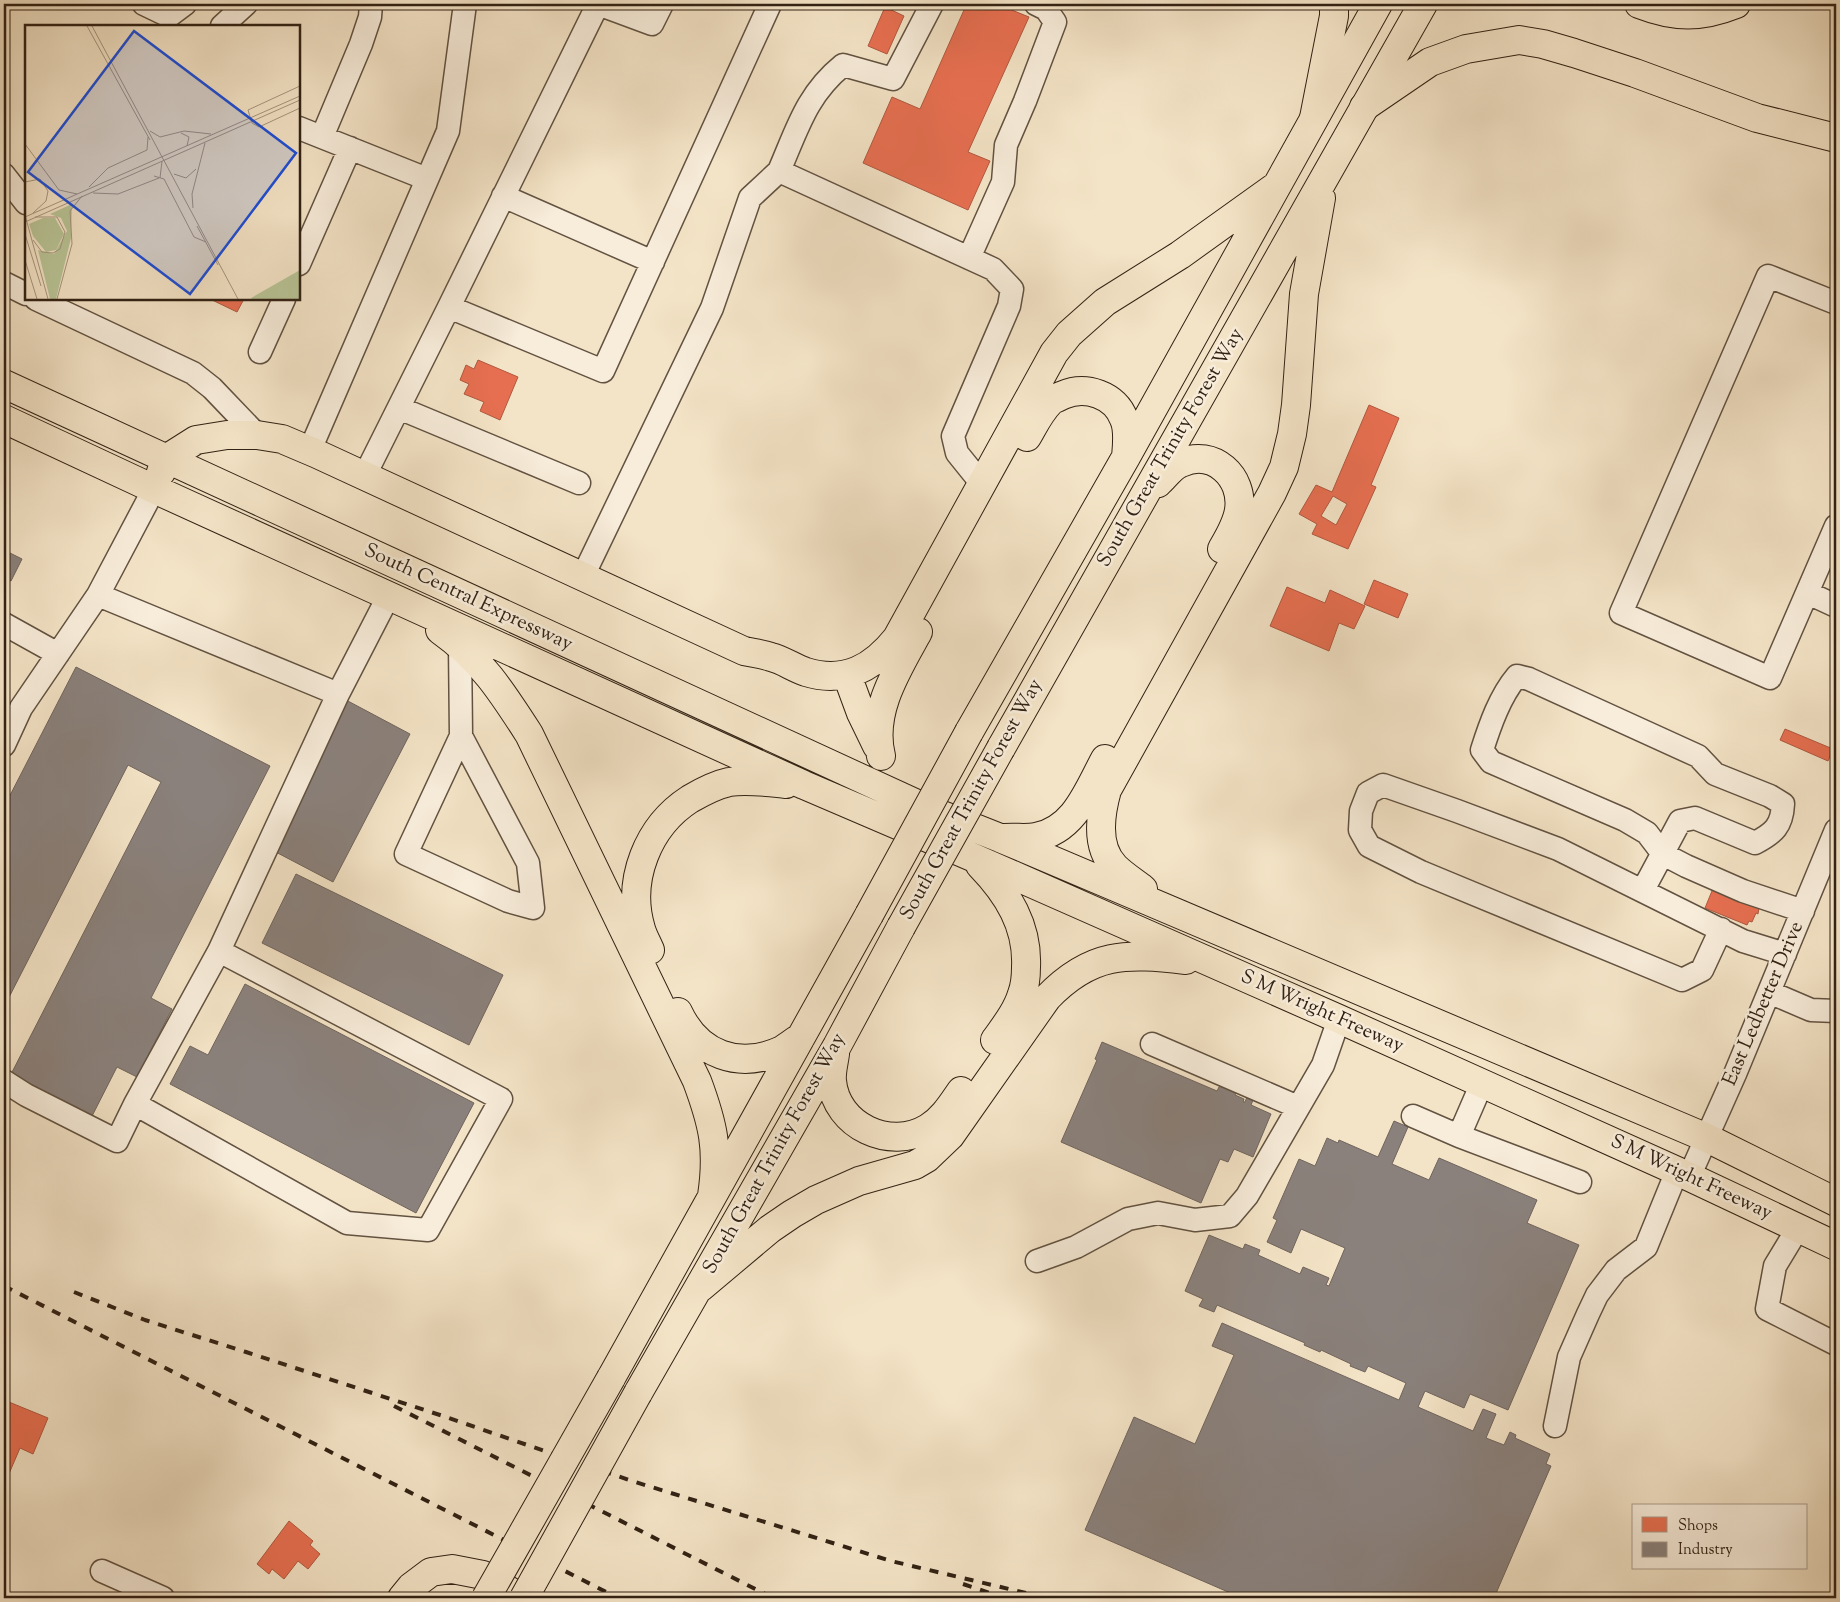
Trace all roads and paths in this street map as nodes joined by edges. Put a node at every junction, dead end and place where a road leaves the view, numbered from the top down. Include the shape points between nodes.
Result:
1 (144, 4) edge
2 (185, 4) edge
3 (246, 4) edge
4 (370, 4) edge
5 (465, 4) edge
6 (598, 4) edge
7 (662, 4) edge
8 (770, 4) edge
9 (932, 4) edge
10 (1036, 4) edge
11 (1334, 4) edge
12 (1378, 4) edge
13 (1423, 4) edge
14 (1639, 4) edge
15 (1736, 4) edge
16 (223, 25) edge
17 (1364, 107) junction
18 (1314, 118) junction
19 (300, 128) edge
20 (322, 137) junction
21 (1836, 138) edge
22 (350, 148) junction
23 (779, 172) junction
24 (4, 175) edge
25 (1325, 176) junction
26 (427, 179) junction
27 (1275, 187) junction
28 (503, 196) junction
29 (25, 202) edge
30 (969, 258) junction
31 (300, 262) edge
32 (653, 262) junction
33 (4, 283) edge
34 (25, 293) edge
35 (39, 300) edge
36 (284, 300) edge
37 (1836, 303) edge
38 (449, 307) junction
39 (260, 352) dead end
40 (4, 384) edge
41 (399, 408) junction
42 (4, 419) edge
43 (257, 435) junction
44 (310, 450) junction
45 (1126, 457) junction
46 (166, 459) junction
47 (365, 475) junction
48 (579, 483) dead end
49 (982, 484) junction
50 (154, 489) junction
51 (1144, 496) junction
52 (1836, 526) edge
53 (583, 576) junction
54 (1808, 593) junction
55 (98, 596) junction
56 (391, 596) junction
57 (1836, 606) edge
58 (4, 624) edge
59 (460, 645) junction
60 (58, 654) junction
61 (903, 659) junction
62 (850, 681) junction
63 (338, 694) junction
64 (461, 736) junction
65 (4, 745) edge
66 (881, 756) junction
67 (804, 786) junction
68 (932, 811) junction
69 (1836, 830) edge
70 (1000, 838) junction
71 (1663, 854) junction
72 (972, 857) junction
73 (1643, 890) junction
74 (1170, 910) junction
75 (1803, 911) junction
76 (1720, 929) junction
77 (219, 951) junction
78 (1785, 954) junction
79 (1214, 964) junction
80 (1769, 992) junction
81 (1836, 1011) edge
82 (1339, 1019) junction
83 (801, 1037) junction
84 (1152, 1044) dead end
85 (837, 1046) junction
86 (4, 1081) edge
87 (1482, 1083) junction
88 (135, 1104) junction
89 (1298, 1107) junction
90 (1412, 1116) dead end
91 (1459, 1136) junction
92 (1707, 1138) junction
93 (1683, 1174) junction
94 (1580, 1182) dead end
95 (712, 1196) junction
96 (1836, 1202) edge
97 (1798, 1228) junction
98 (1836, 1246) edge
99 (1037, 1262) dead end
100 (701, 1286) junction
101 (1836, 1344) edge
102 (1555, 1426) dead end
103 (102, 1571) dead end
104 (163, 1598) edge
105 (402, 1598) edge
106 (486, 1598) edge
107 (522, 1598) edge

1 - 2 street via 169,16
3 - 16 street
4 - 20 street via 370,17 361,44
5 - 26 street via 448,131
6 - 7 street via 652,24
6 - 28 street
8 - 32 street
9 - 23 street via 892,79 842,66 828,77 809,101
10 - 30 street via 1046,10 1055,22 1006,145 1003,182
11 - 18 main road
12 - 18 main road, South Great Trinity Forest Way
13 - 17 main road, South Great Trinity Forest Way
14 - 15 main road via 1676,14 1697,14
17 - 21 main road via 1430,62 1466,49 1519,40 1636,73 1757,118
17 - 25 main road, South Great Trinity Forest Way
18 - 27 main road, South Great Trinity Forest Way
19 - 20 street
20 - 22 street
22 - 26 street
22 - 31 street
23 - 30 street
23 - 53 street via 750,198 712,308
24 - 29 street
25 - 51 main road, South Great Trinity Forest Way
25 - 74 main road via 1304,294 1296,405 1284,467 1107,790 1101,810 1100,830 1114,866
26 - 44 street
27 - 45 main road, South Great Trinity Forest Way
27 - 49 main road via 1180,255 1105,302 1070,334 1054,353
28 - 32 street
28 - 38 street
30 - 49 street via 994,269 1012,289 1009,306 953,436 957,453
32 - 38 street via 603,371
33 - 34 street
35 - 43 street via 194,373
36 - 39 street
37 - 54 street via 1768,276 1621,613 1770,678
38 - 41 street
40 - 46 main road, South Central Expressway
41 - 47 street
41 - 48 street
42 - 50 main road, South Central Expressway
43 - 44 main road via 282,439
43 - 46 main road via 226,435 196,440
44 - 47 main road
45 - 61 main road via 1124,419 1117,407 1105,397 1080,390 1051,400 1038,416
45 - 83 main road, South Great Trinity Forest Way, bridge via 969,732
46 - 50 main road
46 - 68 main road, South Central Expressway
47 - 53 main road
49 - 62 main road via 897,638 887,651
50 - 55 street
50 - 56 main road, South Central Expressway
51 - 70 main road via 1178,464 1201,459 1214,462 1234,481 1240,496 1239,512 1234,528 1071,818 1061,828 1035,837
51 - 85 main road, South Great Trinity Forest Way, bridge
52 - 54 street
53 - 62 main road via 744,651 772,657 806,672
54 - 57 street
55 - 60 street
55 - 63 street
56 - 59 main road
56 - 63 street
56 - 67 main road, South Central Expressway
58 - 60 street
59 - 64 street
59 - 95 main road via 485,669 529,734 697,1081 715,1143 716,1170
60 - 65 street via 21,708
61 - 62 main road via 880,678
61 - 66 main road via 878,722
62 - 66 main road
63 - 77 street
64 - 64 street via 406,854 533,908 528,863
66 - 68 main road via 893,775
67 - 72 main road, S M Wright Freeway
67 - 83 main road via 758,781 728,782 703,791 684,803 663,821 651,841 640,866 637,899 641,930 682,1020 693,1036 722,1056 739,1060 782,1050
68 - 70 main road, S M Wright Freeway
69 - 75 street, East Ledbetter Drive
70 - 74 main road, S M Wright Freeway
71 - 71 street via 1647,833 1624,820 1491,762 1482,750 1510,684 1517,676 1698,756 1715,774 1783,804 1782,819 1769,836 1755,843 1694,818 1680,821
71 - 73 street
71 - 75 street via 1743,891
72 - 79 main road, S M Wright Freeway
72 - 85 main road via 996,882 1018,917 1027,955 1026,973 1023,993 1014,1012 949,1109 928,1128 912,1134 893,1137 865,1130 847,1115 836,1098 832,1080
73 - 76 street
73 - 76 street via 1558,850 1383,785 1368,793 1361,812 1360,830 1369,846 1420,872 1682,980 1702,970
74 - 92 main road, S M Wright Freeway
75 - 78 street, East Ledbetter Drive
76 - 78 street
77 - 88 street
77 - 88 street via 501,1099 428,1230 347,1223
78 - 80 street, East Ledbetter Drive
79 - 82 main road, S M Wright Freeway
79 - 100 main road via 1129,955 1100,961 1077,972 1047,998 950,1136 933,1153 915,1165 858,1181 816,1200 770,1229
80 - 81 street via 1811,1010
80 - 92 street, East Ledbetter Drive
82 - 87 main road, S M Wright Freeway
82 - 89 street via 1323,1065
83 - 95 main road, South Great Trinity Forest Way
84 - 89 street
85 - 100 main road, South Great Trinity Forest Way
86 - 88 street via 117,1141
87 - 91 street
87 - 93 main road, S M Wright Freeway
89 - 99 street via 1247,1196 1230,1216 1195,1220 1158,1213 1128,1219 1076,1247
90 - 91 street
91 - 94 street
92 - 93 street, East Ledbetter Drive
92 - 96 main road, S M Wright Freeway
93 - 97 main road, S M Wright Freeway
93 - 102 street, East Ledbetter Drive via 1646,1247 1616,1270 1588,1314 1569,1357
95 - 106 main road, South Great Trinity Forest Way, bridge
97 - 98 main road, S M Wright Freeway
97 - 101 street via 1775,1266 1767,1310
100 - 107 main road, South Great Trinity Forest Way, bridge
103 - 104 street
105 - 107 main road via 432,1572 452,1569 483,1575

